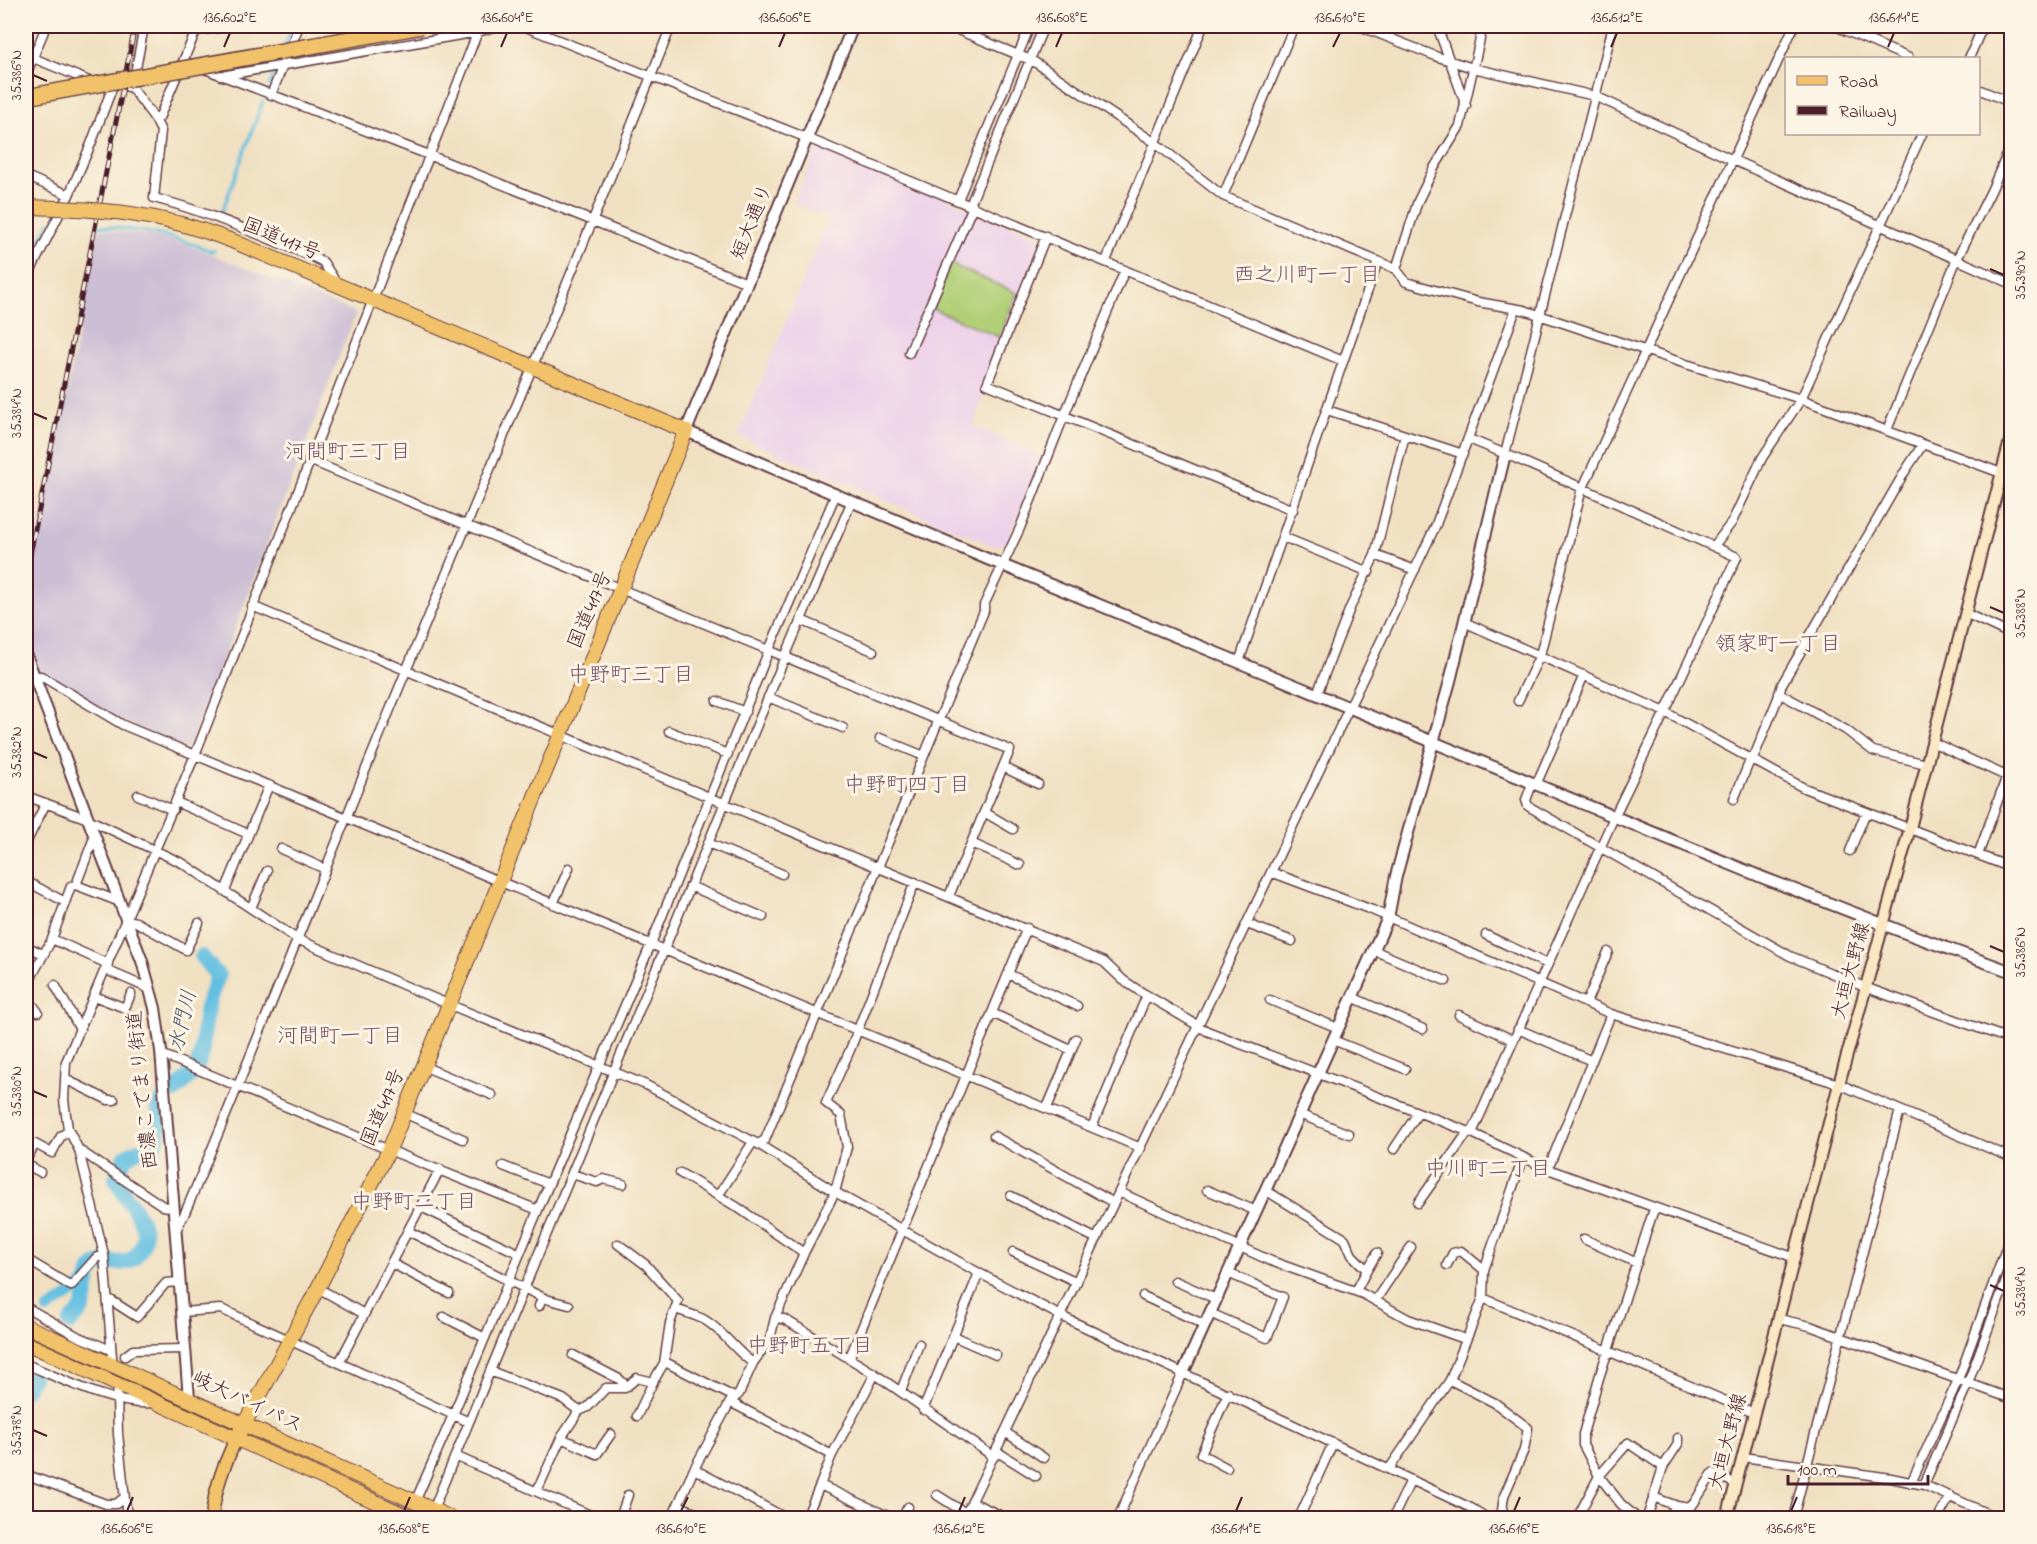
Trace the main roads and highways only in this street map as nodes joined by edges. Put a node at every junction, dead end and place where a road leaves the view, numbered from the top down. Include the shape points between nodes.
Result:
1 (422, 26) edge
2 (26, 97) edge
3 (26, 207) edge
4 (2012, 434) edge
5 (26, 1326) edge
6 (26, 1343) edge
7 (244, 1424) junction
8 (236, 1440) junction
9 (212, 1518) edge
10 (411, 1518) edge
11 (451, 1518) edge
12 (1727, 1518) edge

1 - 2 highway, bridge
3 - 7 highway, 国道417号, bridge via 136,213 199,228 686,431 389,1150
4 - 12 main road, 大垣大野線
5 - 7 highway, 岐大バイパス via 110,1356
6 - 8 highway, 岐大バイパス via 117,1392 154,1403
7 - 8 highway, 国道417号
7 - 11 highway, 岐大バイパス
8 - 9 main road via 217,1487
8 - 10 highway, 岐大バイパス

